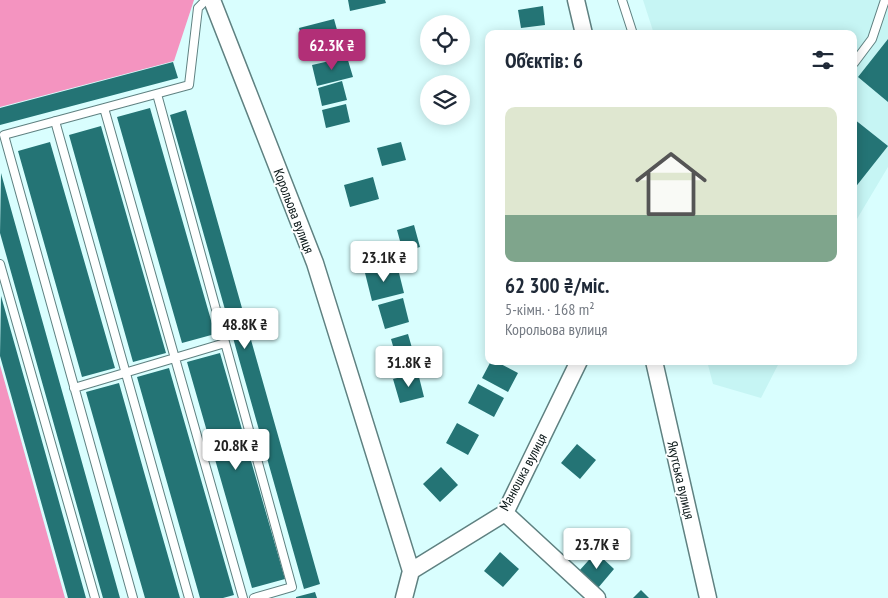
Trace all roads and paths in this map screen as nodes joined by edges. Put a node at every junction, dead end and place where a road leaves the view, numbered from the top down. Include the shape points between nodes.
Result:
1 (206, 0) edge
2 (212, 0) edge
3 (576, 0) edge
4 (622, 0) edge
5 (885, 0) edge
6 (583, 30) edge
7 (632, 30) edge
8 (857, 59) edge
9 (157, 94) junction
10 (104, 108) junction
11 (55, 121) junction
12 (0, 264) edge
13 (225, 343) junction
14 (174, 357) junction
15 (577, 365) edge
16 (655, 365) edge
17 (125, 372) junction
18 (74, 388) junction
19 (505, 513) junction
20 (411, 571) junction
21 (95, 598) edge
22 (133, 598) edge
23 (189, 598) edge
24 (243, 598) edge
25 (254, 598) edge
26 (404, 598) edge
27 (598, 598) edge
28 (708, 598) edge

1 - 9 lane via 198,8 189,85
2 - 20 street, Корольова вулиця via 315,263
3 - 6 street
4 - 7 lane
5 - 8 lane via 872,39
9 - 10 lane
9 - 13 lane
10 - 11 lane
10 - 14 lane
11 - 17 lane
11 - 18 lane via 4,136
12 - 21 lane
13 - 14 lane
13 - 25 lane via 292,587
14 - 17 lane
14 - 24 lane
15 - 19 street, Манюшка вулиця
16 - 28 street, Якутська вулиця
17 - 18 lane
17 - 23 lane
18 - 22 lane
19 - 20 street, Манюшка вулиця
19 - 27 street
20 - 26 street

